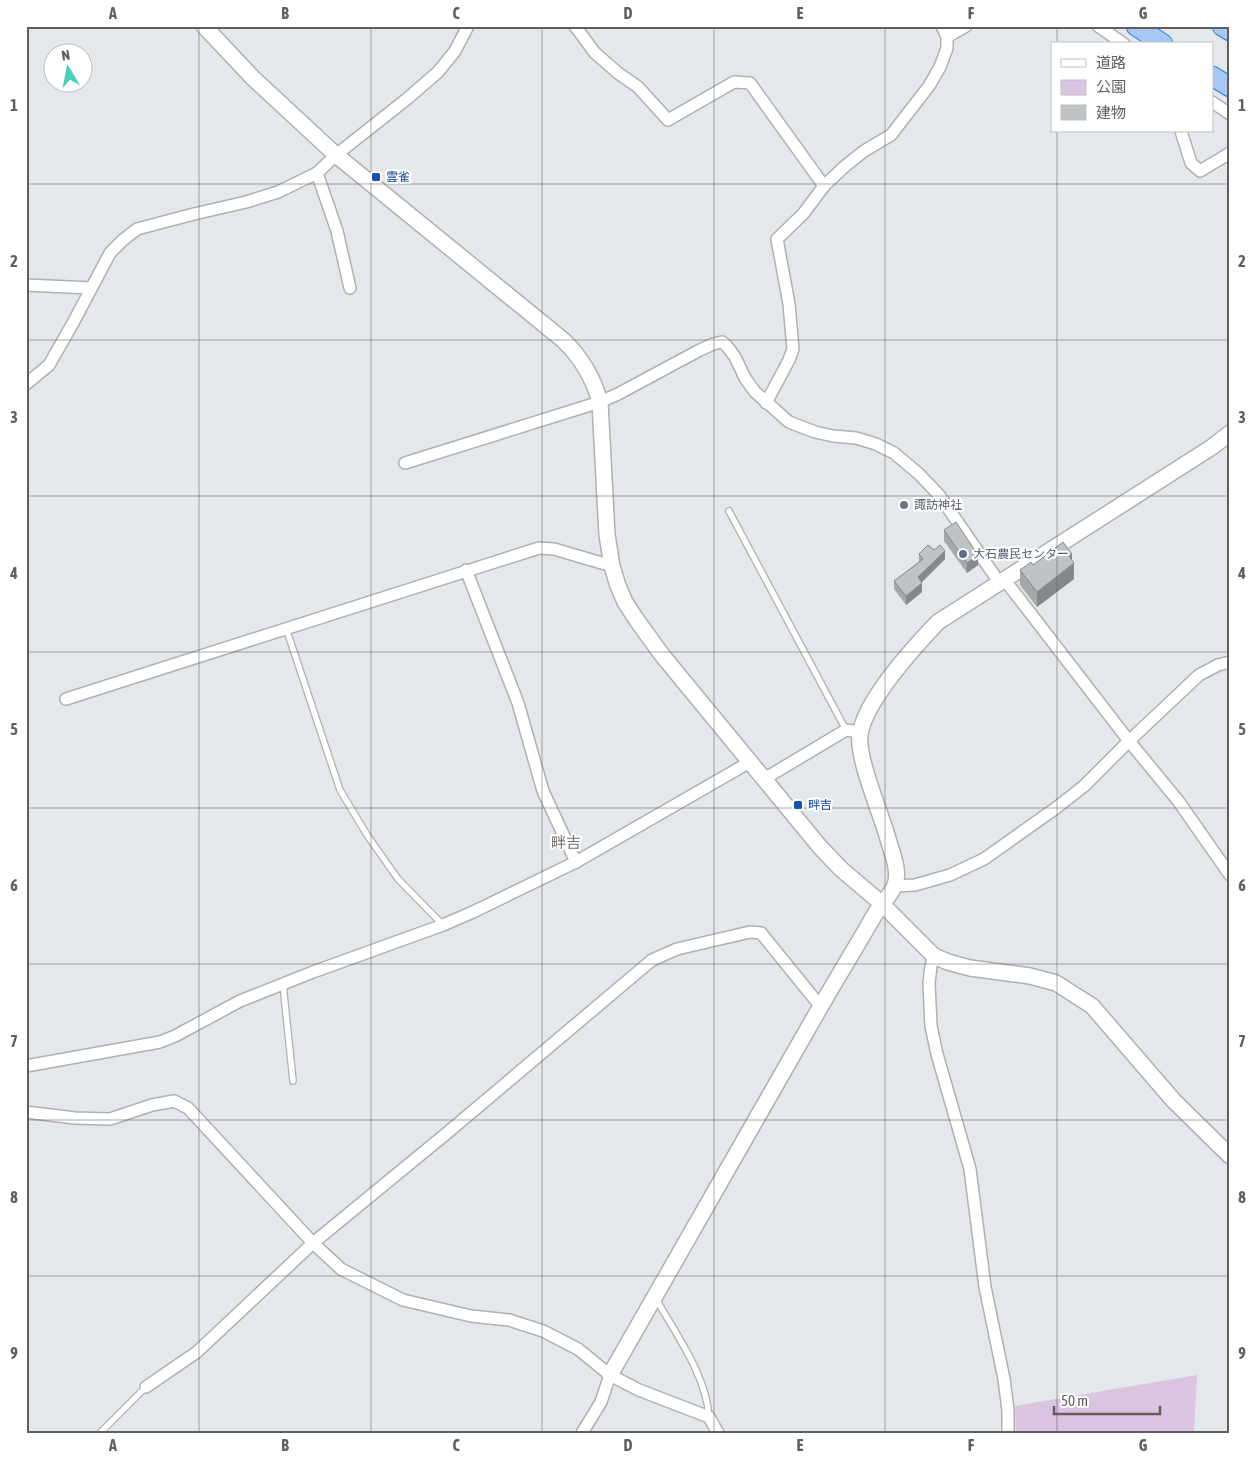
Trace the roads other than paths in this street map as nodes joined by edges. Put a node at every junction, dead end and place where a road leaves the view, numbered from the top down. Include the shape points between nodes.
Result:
1 (204, 26) edge
2 (468, 26) edge
3 (576, 26) edge
4 (966, 26) edge
5 (1098, 26) edge
6 (1136, 26) edge
7 (1222, 26) edge
8 (944, 31) edge
9 (1230, 31) edge
10 (1121, 42) edge
11 (1160, 42) edge
12 (1214, 77) edge
13 (1230, 87) edge
14 (1214, 103) edge
15 (1230, 114) edge
16 (1180, 132) edge
17 (1230, 153) edge
18 (336, 155) junction
19 (317, 173) junction
20 (824, 186) junction
21 (26, 285) edge
22 (91, 288) junction
23 (350, 288) dead end
24 (26, 384) edge
25 (600, 402) junction
26 (766, 403) junction
27 (1230, 433) edge
28 (405, 463) dead end
29 (728, 511) dead end
30 (612, 566) junction
31 (466, 570) junction
32 (1002, 581) junction
33 (286, 628) junction
34 (1230, 662) edge
35 (66, 699) dead end
36 (854, 731) junction
37 (1129, 741) junction
38 (750, 762) junction
39 (764, 779) junction
40 (576, 862) junction
41 (1230, 875) edge
42 (895, 886) junction
43 (882, 904) junction
44 (443, 925) junction
45 (934, 956) junction
46 (283, 984) junction
47 (821, 1007) junction
48 (26, 1066) edge
49 (293, 1081) dead end
50 (26, 1112) edge
51 (1230, 1156) edge
52 (313, 1243) junction
53 (655, 1297) junction
54 (610, 1375) junction
55 (146, 1387) joint
56 (709, 1417) junction
57 (100, 1433) edge
58 (582, 1433) edge
59 (718, 1433) edge
60 (1008, 1433) edge

1 - 18 street
2 - 18 street via 455,51 438,72
3 - 20 street via 595,53 638,87 668,120 734,82 750,83
4 - 8 street
5 - 10 street
6 - 11 highway
7 - 9 highway
8 - 20 street via 947,48 929,86 891,135 844,166
12 - 13 highway
14 - 15 street
16 - 17 street via 1191,163 1200,171
18 - 19 street
18 - 25 street via 576,352 590,373
19 - 22 street via 278,192 246,202 137,229 110,253
19 - 23 street via 337,231
20 - 26 street via 803,214 777,239 790,304 793,349
21 - 22 street
22 - 24 street via 49,365
25 - 26 street via 712,344 722,342
25 - 28 street
25 - 30 street via 607,535
26 - 32 street via 789,422 815,432 856,438 894,453 939,494
27 - 32 street
29 - 36 lane
30 - 31 street via 554,549 539,548
30 - 38 street via 625,602 646,634
31 - 33 street
31 - 40 street via 518,703 543,791
32 - 36 street via 938,622 924,636 906,656 874,701 863,723
32 - 37 street
33 - 35 street
33 - 44 lane via 340,790 398,879
34 - 37 street via 1199,675
36 - 39 street
36 - 42 street via 860,736 863,763 895,863
37 - 41 street via 1180,802
37 - 42 street via 1084,786 984,859 941,878
38 - 39 street
38 - 40 street
39 - 43 street via 820,847
40 - 44 street
42 - 43 street
43 - 45 street
43 - 47 street
44 - 46 street
45 - 51 street via 970,968 1056,983 1077,995 1092,1006 1174,1101
45 - 60 street via 929,983 931,1026 970,1169 985,1287 1004,1379
46 - 48 street via 240,1001 160,1042
46 - 49 lane
47 - 52 street via 761,932 677,948 652,960
47 - 53 street
50 - 52 street via 110,1120 174,1101 188,1108
52 - 54 street via 341,1270 404,1300 471,1316 509,1320 543,1331 578,1349
52 - 55 street via 197,1352
53 - 54 street
53 - 56 lane via 701,1380
54 - 56 street
54 - 58 street via 601,1402
55 - 57 lane
56 - 59 street

